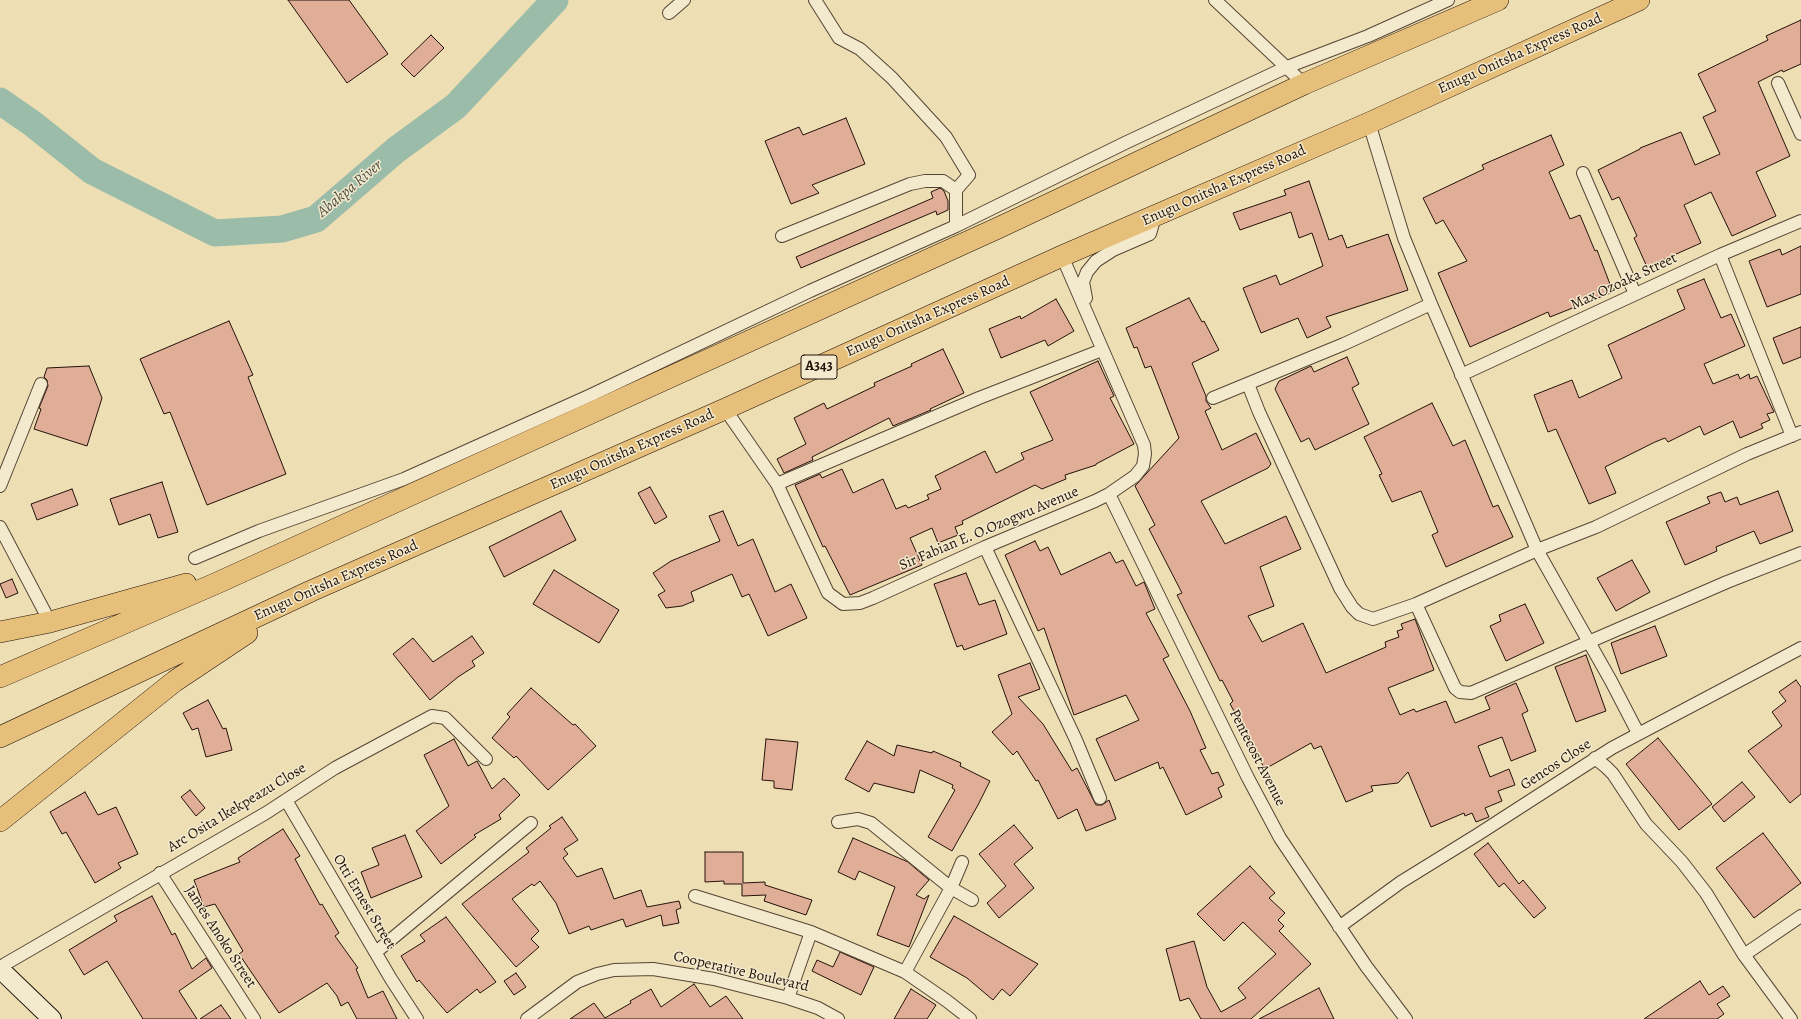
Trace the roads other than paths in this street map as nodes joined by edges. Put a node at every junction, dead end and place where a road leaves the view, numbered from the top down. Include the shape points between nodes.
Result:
1 (684, 0) edge
2 (815, 0) edge
3 (1215, 0) edge
4 (1448, 0) edge
5 (1498, 0) edge
6 (1639, 0) edge
7 (669, 13) dead end
8 (1287, 67) junction
9 (1778, 83) dead end
10 (1304, 84) junction
11 (1369, 123) junction
12 (1801, 134) edge
13 (1583, 173) dead end
14 (956, 190) junction
15 (1155, 216) junction
16 (1801, 221) edge
17 (956, 226) junction
18 (782, 236) dead end
19 (1720, 255) junction
20 (1062, 256) junction
21 (1635, 294) junction
22 (1431, 304) junction
23 (1085, 309) junction
24 (1102, 350) junction
25 (1462, 375) junction
26 (41, 384) dead end
27 (1248, 384) junction
28 (1213, 398) dead end
29 (725, 409) junction
30 (1796, 434) edge
31 (777, 484) junction
32 (0, 486) edge
33 (1109, 494) junction
34 (0, 527) edge
35 (985, 547) junction
36 (1537, 550) junction
37 (1801, 553) edge
38 (195, 558) dead end
39 (218, 582) junction
40 (311, 591) junction
41 (1416, 604) junction
42 (50, 622) junction
43 (0, 632) edge
44 (1588, 641) junction
45 (1801, 648) edge
46 (0, 677) edge
47 (1638, 733) junction
48 (0, 737) edge
49 (1595, 758) junction
50 (486, 759) dead end
51 (1100, 798) dead end
52 (286, 800) junction
53 (0, 821) edge
54 (838, 822) dead end
55 (532, 823) dead end
56 (962, 862) dead end
57 (160, 873) junction
58 (952, 888) junction
59 (695, 896) dead end
60 (972, 900) dead end
61 (1801, 916) edge
62 (1339, 927) junction
63 (811, 932) junction
64 (376, 952) junction
65 (1744, 955) junction
66 (0, 968) edge
67 (905, 972) junction
68 (788, 998) junction
69 (52, 1019) edge
70 (254, 1019) edge
71 (417, 1019) edge
72 (527, 1019) edge
73 (838, 1019) edge
74 (970, 1019) edge
75 (1406, 1019) edge
76 (1791, 1019) edge

1 - 7 street
2 - 14 street via 839,38 860,49 892,78 946,137 969,175
3 - 8 street
4 - 8 street via 1368,36
5 - 10 highway
6 - 11 highway, Enugu Onitsha Express Road / A343
8 - 10 street
8 - 17 street
9 - 12 street
10 - 39 highway via 998,228
11 - 15 highway, Enugu Onitsha Express Road / A343
11 - 22 street via 1404,238
13 - 21 street
14 - 17 street
14 - 18 street via 943,181 910,184
15 - 20 highway, Enugu Onitsha Express Road / A343
15 - 23 street via 1150,234 1113,250 1096,261 1087,272 1083,282 1086,294
16 - 19 street, Max Ozoaka Street
17 - 38 street via 404,479 260,531
19 - 21 street, Max Ozoaka Street
19 - 30 street
20 - 23 street, Sir Fabian E. O.Ozogwu Avenue
20 - 29 highway, Enugu Onitsha Express Road / A343
21 - 25 street, Max Ozoaka Street
22 - 25 street
22 - 27 street
23 - 24 street, Sir Fabian E. O.Ozogwu Avenue
24 - 31 street via 979,398
24 - 33 street, Sir Fabian E. O.Ozogwu Avenue via 1144,445 1145,454 1143,466 1135,476
25 - 36 street
26 - 32 street
27 - 28 street
27 - 41 street via 1340,588 1352,607 1359,614 1373,619
29 - 31 street, Sir Fabian E. O.Ozogwu Avenue
29 - 40 highway, Enugu Onitsha Express Road / A343
30 - 36 street via 1747,454 1596,527
31 - 35 street, Sir Fabian E. O.Ozogwu Avenue via 820,580 828,593 843,604 860,603 873,598
33 - 35 street, Sir Fabian E. O.Ozogwu Avenue
33 - 62 street, Pentecost Avenue via 1280,838
34 - 42 street
35 - 51 street
36 - 41 street
36 - 44 street
37 - 44 street
39 - 42 highway via 208,579
39 - 46 highway
40 - 48 highway, Enugu Onitsha Express Road / A343
40 - 53 highway via 175,681
41 - 44 street via 1455,688 1464,693 1471,693
42 - 43 highway
44 - 47 street
45 - 47 street, Gencos Close
47 - 49 street, Gencos Close
49 - 62 street, Gencos Close via 1477,836 1401,882
49 - 65 street via 1613,774 1646,824 1682,862 1706,893
50 - 52 street, Arc Osita Ikekpeazu Close via 445,718 432,716 335,768
52 - 57 street, Arc Osita Ikekpeazu Close
52 - 64 street, Otti Ernest Street
54 - 58 street via 858,819 871,823
55 - 64 street
56 - 58 street
57 - 66 street, Arc Osita Ikekpeazu Close
57 - 70 street, James Anoko Street
58 - 60 street
58 - 67 street
59 - 63 street
61 - 65 street
62 - 75 street, Pentecost Avenue
63 - 67 street
63 - 68 street
64 - 71 street, Otti Ernest Street
65 - 76 street
66 - 69 main road
67 - 74 street
68 - 72 street, Cooperative Boulevard via 714,979 653,969 614,970 577,982
68 - 73 street, Cooperative Boulevard via 818,1008

